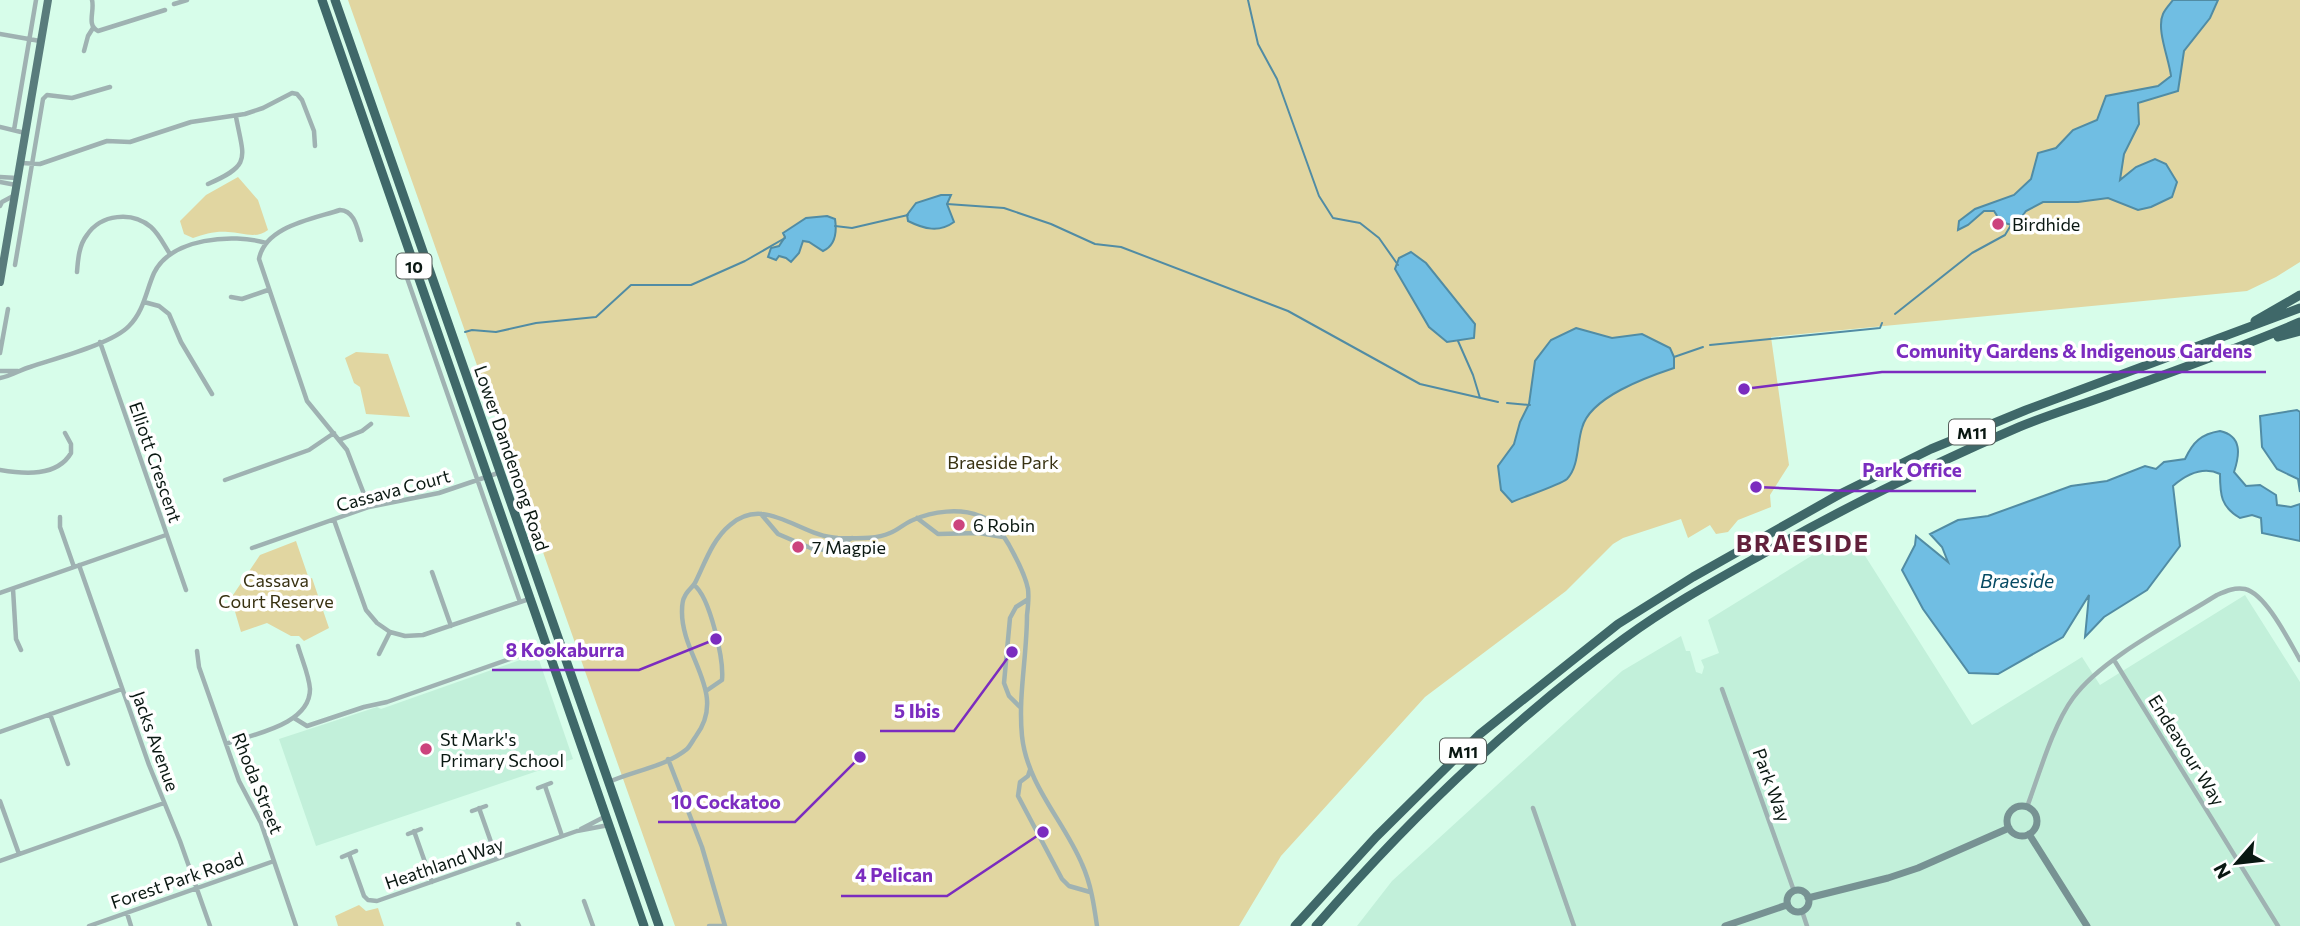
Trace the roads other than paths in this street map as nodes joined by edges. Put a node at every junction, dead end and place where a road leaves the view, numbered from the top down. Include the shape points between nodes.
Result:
1 (36, 0) edge
2 (48, 0) edge
3 (92, 0) edge
4 (187, 0) edge
5 (322, 0) edge
6 (335, 0) edge
7 (174, 4) dead end
8 (164, 9) dead end
9 (93, 28) junction
10 (0, 34) edge
11 (29, 39) junction
12 (41, 41) junction
13 (84, 51) dead end
14 (110, 87) dead end
15 (236, 116) junction
16 (0, 127) edge
17 (14, 128) junction
18 (26, 129) junction
19 (314, 146) dead end
20 (20, 163) junction
21 (32, 165) junction
22 (0, 179) edge
23 (208, 184) dead end
24 (16, 186) junction
25 (0, 206) edge
26 (361, 240) dead end
27 (265, 245) junction
28 (170, 254) junction
29 (413, 261) junction
30 (15, 265) dead end
31 (77, 272) dead end
32 (0, 282) edge
33 (268, 289) junction
34 (2300, 295) edge
35 (231, 297) dead end
36 (144, 302) junction
37 (8, 309) dead end
38 (2300, 309) edge
39 (2300, 322) edge
40 (2300, 331) edge
41 (2235, 333) junction
42 (100, 342) junction
43 (2241, 347) junction
44 (0, 353) edge
45 (0, 371) edge
46 (18, 371) junction
47 (0, 378) edge
48 (212, 394) dead end
49 (371, 424) dead end
50 (65, 433) dead end
51 (334, 433) junction
52 (340, 440) junction
53 (0, 470) edge
54 (501, 472) junction
55 (488, 476) junction
56 (225, 480) dead end
57 (478, 480) junction
58 (369, 508) junction
59 (761, 514) junction
60 (61, 517) dead end
61 (917, 518) junction
62 (334, 520) junction
63 (166, 535) junction
64 (852, 538) junction
65 (1004, 538) junction
66 (252, 548) dead end
67 (76, 566) junction
68 (432, 572) dead end
69 (694, 585) junction
70 (13, 589) junction
71 (186, 590) dead end
72 (0, 593) edge
73 (525, 600) junction
74 (1028, 600) junction
75 (451, 626) junction
76 (390, 632) junction
77 (298, 646) dead end
78 (547, 646) junction
79 (21, 650) dead end
80 (197, 651) dead end
81 (379, 654) dead end
82 (2115, 660) junction
83 (2300, 660) edge
84 (122, 689) junction
85 (1723, 689) dead end
86 (706, 691) junction
87 (1020, 708) junction
88 (50, 714) junction
89 (294, 719) junction
90 (0, 732) edge
91 (226, 744) junction
92 (668, 759) junction
93 (68, 764) dead end
94 (1031, 767) junction
95 (609, 782) junction
96 (551, 783) dead end
97 (545, 786) junction
98 (538, 788) dead end
99 (0, 801) edge
100 (164, 803) junction
101 (486, 806) dead end
102 (2026, 807) junction
103 (479, 808) junction
104 (1533, 808) dead end
105 (472, 811) dead end
106 (607, 820) junction
107 (2008, 828) junction
108 (421, 829) dead end
109 (414, 831) junction
110 (577, 831) junction
111 (408, 834) dead end
112 (2029, 834) junction
113 (562, 836) junction
114 (356, 851) dead end
115 (19, 854) junction
116 (349, 854) junction
117 (342, 857) dead end
118 (497, 859) junction
119 (0, 861) edge
120 (274, 861) junction
121 (432, 882) junction
122 (197, 888) junction
123 (1794, 891) junction
124 (1091, 892) junction
125 (1808, 898) junction
126 (584, 901) dead end
127 (1787, 905) junction
128 (1802, 911) junction
129 (127, 913) junction
130 (89, 926) edge
131 (131, 926) edge
132 (210, 926) edge
133 (296, 926) edge
134 (593, 926) edge
135 (644, 926) edge
136 (659, 926) edge
137 (709, 926) edge
138 (724, 926) edge
139 (1097, 926) edge
140 (1294, 926) edge
141 (1316, 926) edge
142 (1574, 926) edge
143 (1725, 926) edge
144 (1807, 926) edge
145 (2087, 926) edge
146 (2278, 926) edge

1 - 11 street
2 - 12 main road
3 - 9 street
4 - 7 street
5 - 29 highway, Lower Dandenong Road / 10
6 - 54 highway, Lower Dandenong Road / 10
8 - 9 street via 104,31
9 - 13 street
10 - 11 street
11 - 12 street
11 - 17 street
12 - 18 main road
14 - 21 street via 72,98 47,95
15 - 19 street via 297,94 314,131
15 - 21 street via 191,122 130,142 107,141
15 - 23 street via 242,161 233,172
16 - 17 street
17 - 18 street
18 - 20 main road
20 - 21 street
20 - 24 main road
21 - 30 street
22 - 24 street
24 - 25 street
24 - 32 main road
26 - 27 street via 352,215 342,210 282,230
27 - 28 street via 229,237
27 - 33 street via 261,269
28 - 31 street via 146,223 111,218 87,234
28 - 36 street via 155,272
29 - 55 highway, Lower Dandenong Road / 10
29 - 57 street, Lower Dandenong Road via 406,272
33 - 35 street via 242,299
33 - 51 street via 307,401
34 - 41 highway
36 - 42 street via 129,327
36 - 48 street via 169,314
37 - 44 street
38 - 41 highway, M11
39 - 43 highway, M11
40 - 43 highway
41 - 140 highway, M11 via 1931,449 1767,533 1618,624 1480,734
42 - 46 street
42 - 63 street, Elliott Crescent
43 - 141 highway, M11 via 2023,425 1931,466 1704,587 1627,636 1479,757
45 - 46 street
46 - 47 street
49 - 52 street
50 - 53 street via 72,449 61,464 37,473
51 - 52 street
51 - 56 street via 309,450
52 - 58 street
54 - 55 street, Cassava Court
54 - 95 highway, Lower Dandenong Road / 10
55 - 57 street, Cassava Court
55 - 73 highway, Lower Dandenong Road / 10
57 - 58 street, Cassava Court
57 - 73 street, Lower Dandenong Road
58 - 62 street, Cassava Court
59 - 64 street via 813,533
59 - 64 street via 778,534 813,549 829,550
59 - 69 street via 748,513 729,525 712,547
60 - 67 street, Jacks Avenue via 61,532
61 - 64 street via 891,533
61 - 65 street via 938,534
61 - 65 street via 960,511 981,516 998,527
62 - 66 street, Cassava Court
62 - 76 street via 366,610
63 - 67 street
63 - 71 street, Elliott Crescent
65 - 74 street via 1020,567
67 - 70 street
67 - 84 street, Jacks Avenue
68 - 75 street
69 - 86 street via 685,596 684,630
69 - 86 street via 709,606 724,669 722,680
70 - 72 street
70 - 79 street via 15,634
73 - 75 street
73 - 78 highway, Lower Dandenong Road / 10
74 - 87 street
74 - 87 street via 1016,607 1010,618 1004,683
75 - 76 street via 423,635
76 - 81 street
77 - 89 street via 310,691
78 - 89 street via 307,726
78 - 106 highway, Lower Dandenong Road / 10
80 - 91 street, Rhoda Street
82 - 83 street via 2231,589 2256,594
82 - 102 street via 2093,675 2071,700
82 - 146 street, Endeavour Way
84 - 88 street
84 - 100 street, Jacks Avenue
85 - 123 street, Park Way
86 - 92 street via 705,724 687,749
87 - 94 street
88 - 90 street
88 - 93 street
89 - 91 street
91 - 120 street, Rhoda Street
92 - 95 street
92 - 138 street via 702,848
94 - 124 street via 1082,864
94 - 124 street via 1020,782 1018,796 1062,879 1069,886
95 - 136 highway, Lower Dandenong Road / 10
96 - 97 street
97 - 98 street
97 - 113 street
99 - 115 street
100 - 115 street
100 - 122 street, Jacks Avenue
101 - 103 street
102 - 107 street via 2010,812
102 - 112 street via 2036,821
103 - 105 street
103 - 118 street
104 - 142 street
106 - 110 street, Heathland Way
106 - 110 street, Heathland Way
106 - 135 highway, Lower Dandenong Road / 10
107 - 112 street via 2018,836
107 - 125 street via 1917,868
108 - 109 street
109 - 111 street
109 - 121 street
110 - 113 street, Heathland Way
112 - 145 street
113 - 118 street, Heathland Way
114 - 116 street
115 - 119 street
116 - 117 street
116 - 121 street, Heathland Way via 363,894 371,901
118 - 121 street, Heathland Way
120 - 122 street, Forest Park Road
120 - 133 street, Rhoda Street
122 - 129 street, Forest Park Road
122 - 132 street, Jacks Avenue
123 - 125 street
123 - 127 street via 1787,897
124 - 139 street
125 - 128 street
126 - 134 street
127 - 128 street
127 - 143 street
128 - 144 street
129 - 130 street, Forest Park Road
129 - 131 street
137 - 138 street

